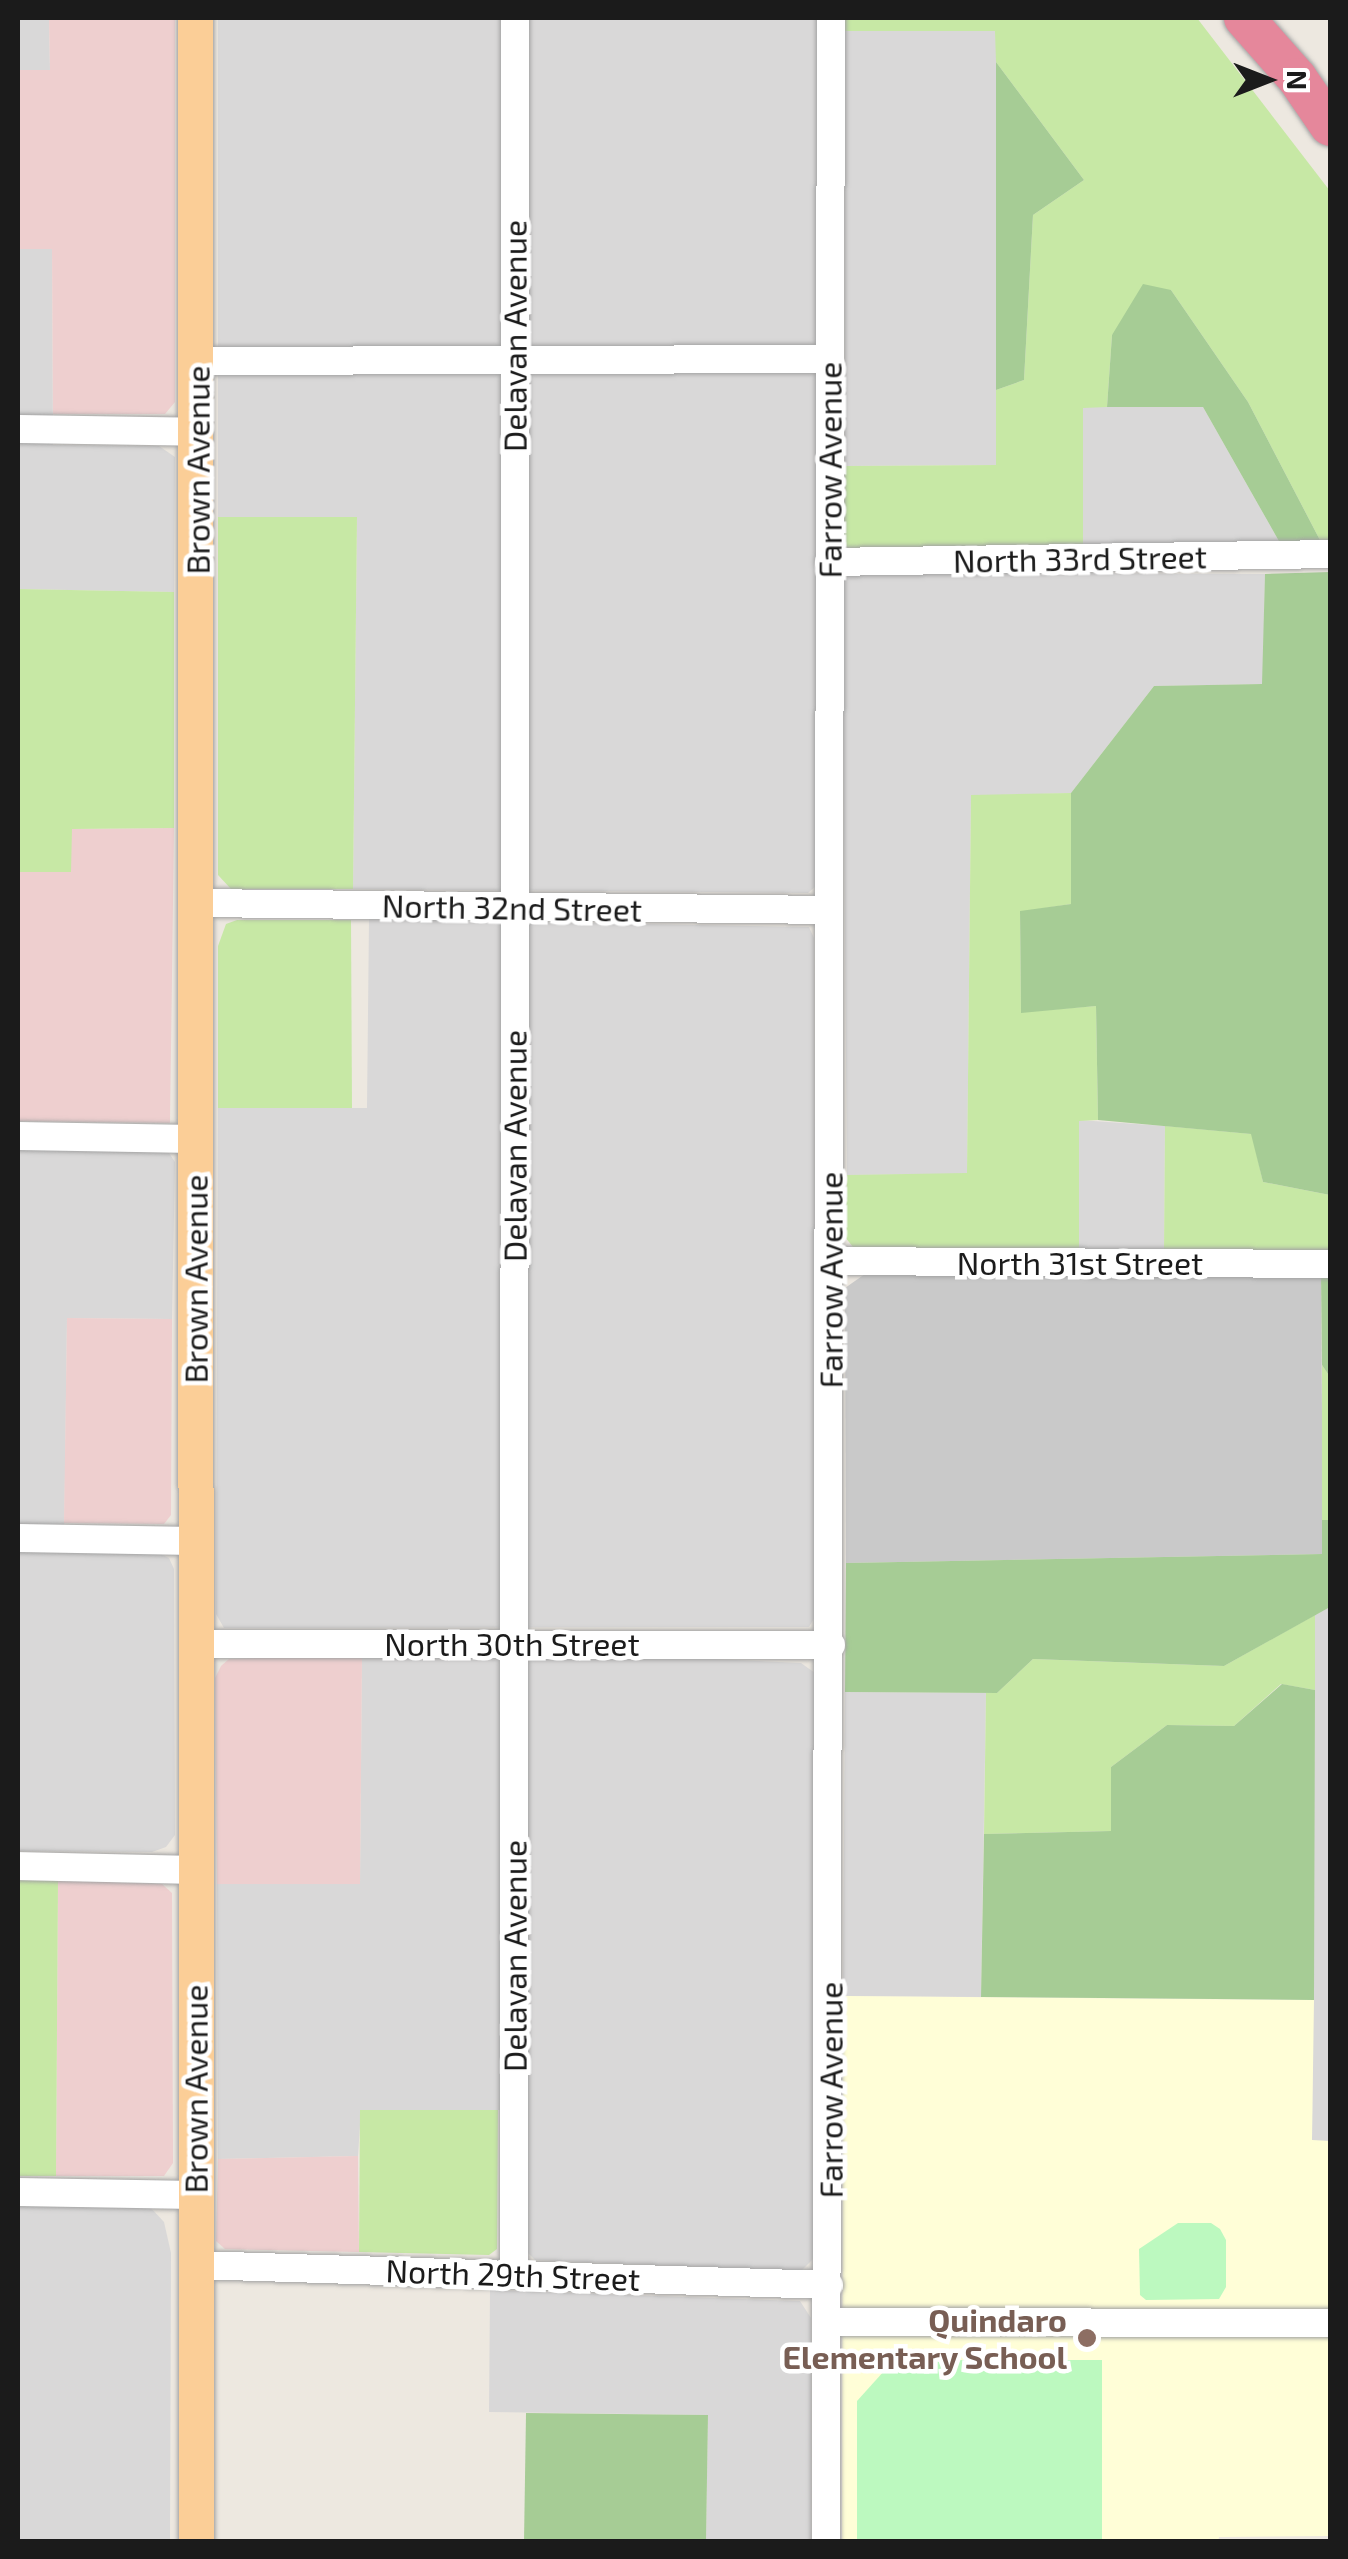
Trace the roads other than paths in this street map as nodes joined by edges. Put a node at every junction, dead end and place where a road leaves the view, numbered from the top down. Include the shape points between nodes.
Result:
1 (196, 18) edge
2 (515, 18) edge
3 (831, 18) edge
4 (1244, 18) edge
5 (1330, 126) edge
6 (829, 358) junction
7 (197, 362) junction
8 (514, 362) junction
9 (18, 428) edge
10 (199, 432) junction
11 (1330, 554) edge
12 (829, 562) junction
13 (196, 903) junction
14 (514, 908) junction
15 (828, 910) junction
16 (18, 1136) edge
17 (195, 1139) junction
18 (830, 1261) junction
19 (1330, 1264) edge
20 (18, 1538) edge
21 (194, 1541) junction
22 (514, 1641) junction
23 (193, 1644) junction
24 (831, 1645) junction
25 (18, 1866) edge
26 (194, 1870) junction
27 (18, 2192) edge
28 (196, 2194) junction
29 (196, 2265) junction
30 (514, 2274) junction
31 (830, 2285) junction
32 (830, 2322) junction
33 (1329, 2323) edge
34 (196, 2542) edge
35 (826, 2542) edge

1 - 7 main road, Brown Avenue
2 - 8 street, Delavan Avenue
3 - 6 street, Farrow Avenue
4 - 5 highway
6 - 8 street
6 - 12 street, Farrow Avenue
7 - 8 street
7 - 10 main road, Brown Avenue
8 - 14 street, Delavan Avenue
9 - 10 street
10 - 13 main road, Brown Avenue
11 - 12 street, North 33rd Street
12 - 15 street, Farrow Avenue
13 - 14 street, North 32nd Street
13 - 17 main road, Brown Avenue
14 - 15 street, North 32nd Street
14 - 22 street, Delavan Avenue
15 - 18 street, Farrow Avenue
16 - 17 street
17 - 21 main road, Brown Avenue
18 - 19 street, North 31st Street
18 - 24 street, Farrow Avenue
20 - 21 street
21 - 23 main road, Brown Avenue
22 - 23 street, North 30th Street
22 - 24 street, North 30th Street
22 - 30 street, Delavan Avenue
23 - 26 main road, Brown Avenue
24 - 31 street, Farrow Avenue
25 - 26 street
26 - 28 main road, Brown Avenue
27 - 28 street
28 - 29 main road, Brown Avenue
29 - 30 street, North 29th Street
29 - 34 main road, Brown Avenue
30 - 31 street, North 29th Street
31 - 32 street, Farrow Avenue
32 - 33 street
32 - 35 street, Farrow Avenue

